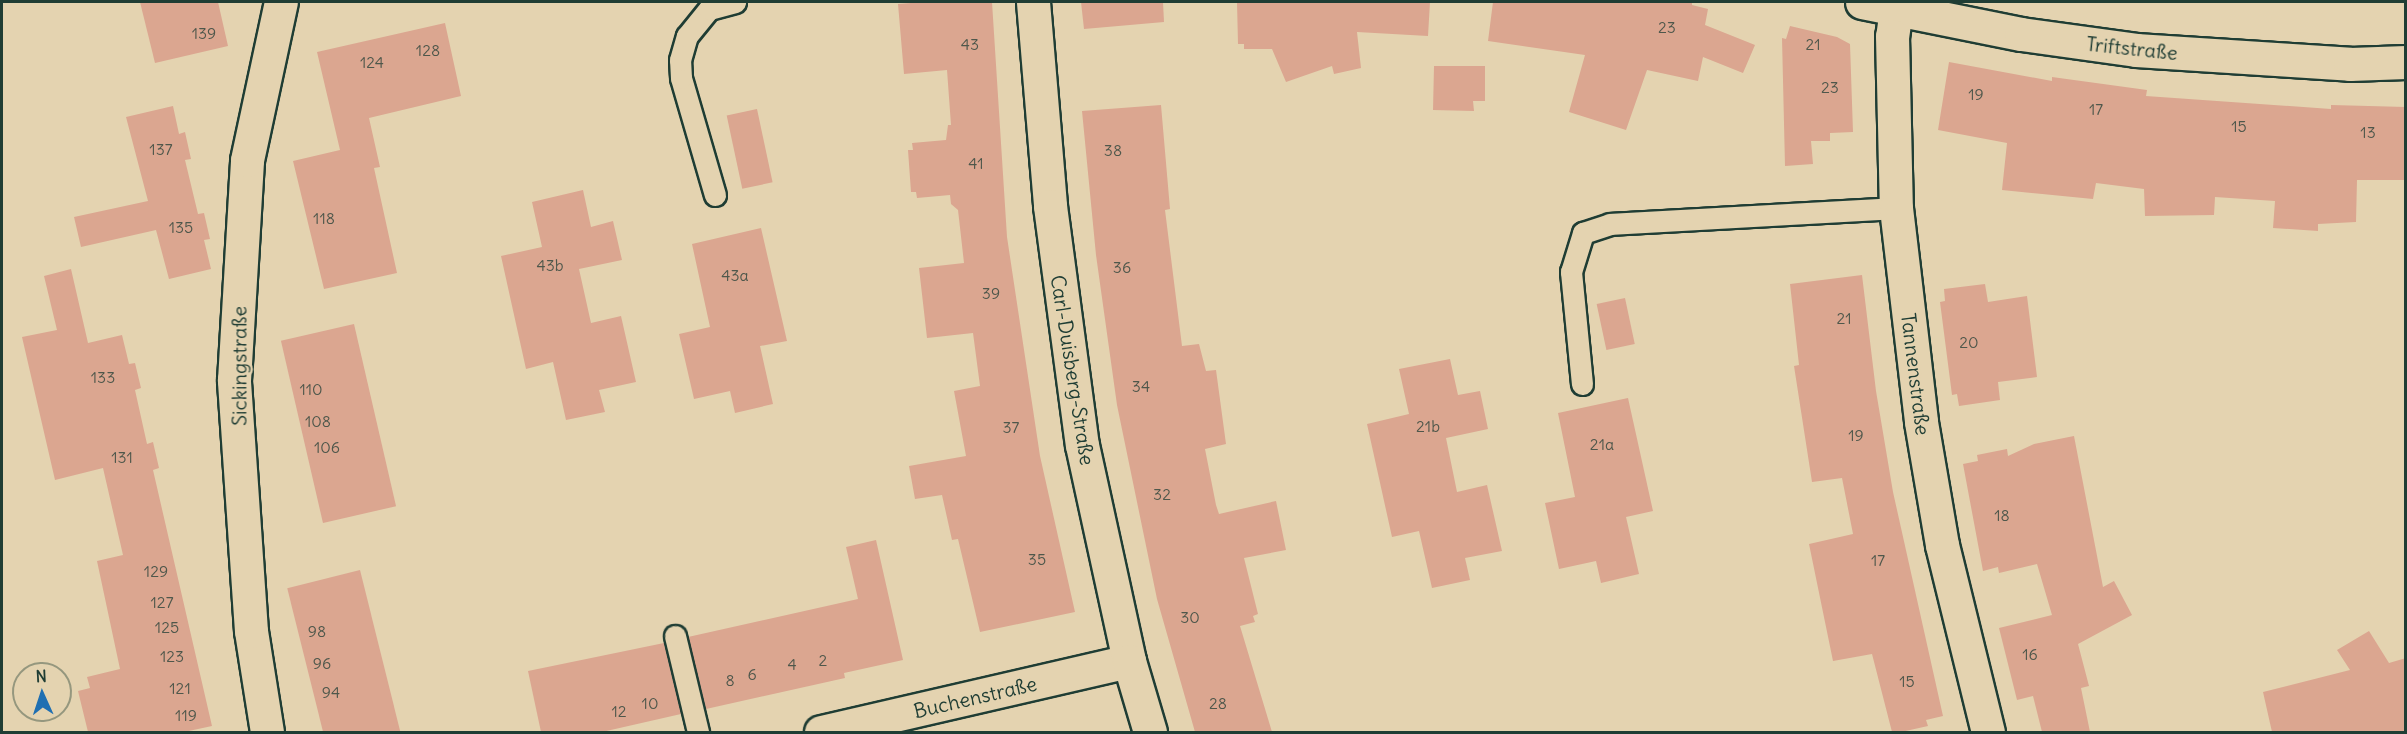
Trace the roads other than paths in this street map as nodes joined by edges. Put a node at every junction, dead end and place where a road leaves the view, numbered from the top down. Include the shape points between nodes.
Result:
1 (281, 2) edge
2 (735, 2) edge
3 (1033, 2) edge
4 (1862, 2) edge
5 (1896, 9) junction
6 (2406, 62) edge
7 (715, 195) dead end
8 (1896, 208) junction
9 (1582, 384) dead end
10 (675, 636) dead end
11 (1129, 661) junction
12 (267, 732) edge
13 (698, 732) edge
14 (820, 732) edge
15 (1150, 732) edge
16 (1989, 732) edge

1 - 12 street, Sickingstraße via 247,160 234,380 251,631
2 - 7 lane via 710,9 687,36 680,60 681,78
3 - 11 street, Carl-Duisberg-Straße via 1065,339 1082,445
4 - 5 street, Triftstraße
5 - 6 street, Triftstraße via 2021,34 2136,50 2350,64
5 - 8 street, Tannenstraße
8 - 9 lane via 1610,224 1583,233 1571,272
8 - 16 street, Tannenstraße via 1921,422 1942,545
10 - 13 lane
11 - 14 street, Buchenstraße
11 - 15 street, Carl-Duisberg-Straße

